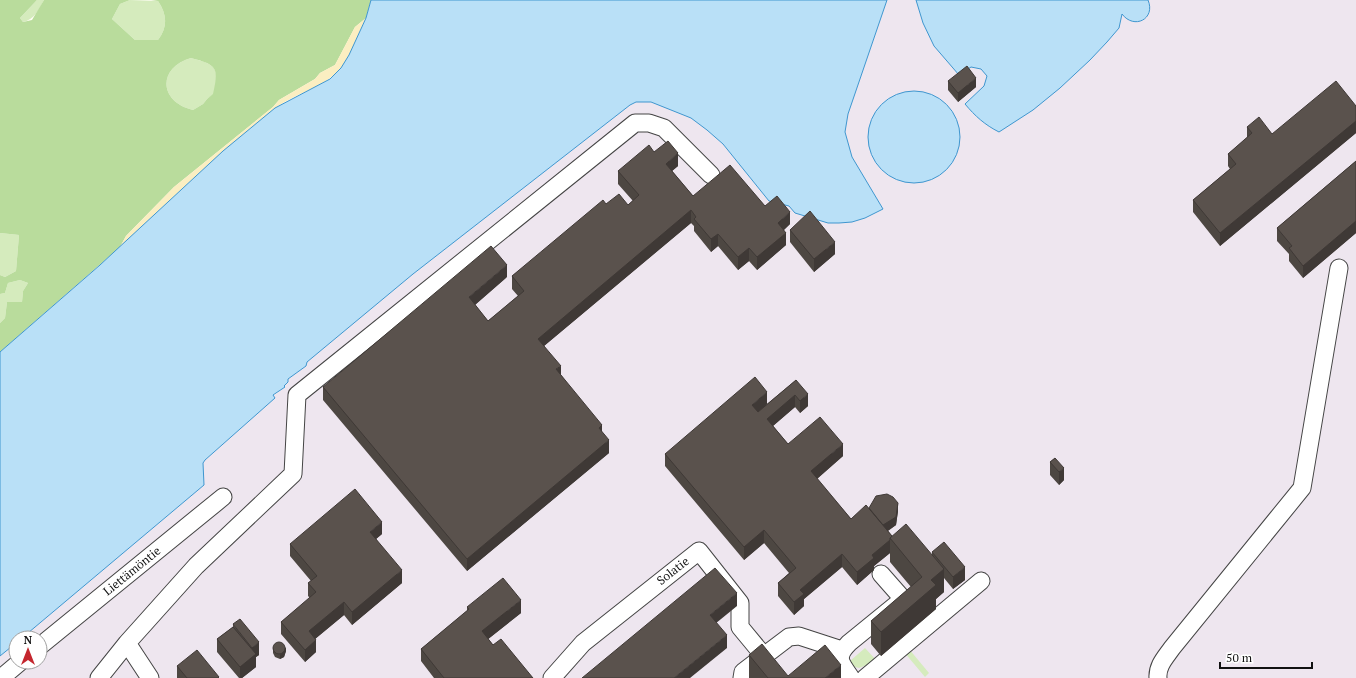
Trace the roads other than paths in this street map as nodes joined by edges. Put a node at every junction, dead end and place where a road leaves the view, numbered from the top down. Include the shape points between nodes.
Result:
1 (711, 174) dead end
2 (1339, 268) dead end
3 (223, 497) dead end
4 (881, 574) dead end
5 (981, 580) dead end
6 (48, 639) edge
7 (127, 643) junction
8 (842, 650) junction
9 (764, 656) junction
10 (10, 670) edge
11 (0, 678) edge
12 (99, 678) edge
13 (150, 678) edge
14 (552, 678) edge
15 (742, 678) edge
16 (851, 678) edge
17 (866, 678) edge
18 (1158, 678) edge

1 - 7 lane via 664,128 649,123 635,123 297,395 293,474 196,566
2 - 18 lane via 1302,488 1172,648 1161,663
3 - 6 lane, Liettämöntie
4 - 8 lane via 903,599
5 - 17 lane
7 - 12 lane
7 - 13 lane
8 - 9 lane via 800,636 788,637
8 - 16 lane via 840,659
9 - 14 lane, Solatie via 740,627 740,603 699,550 583,643
9 - 15 lane via 743,672
10 - 11 lane

